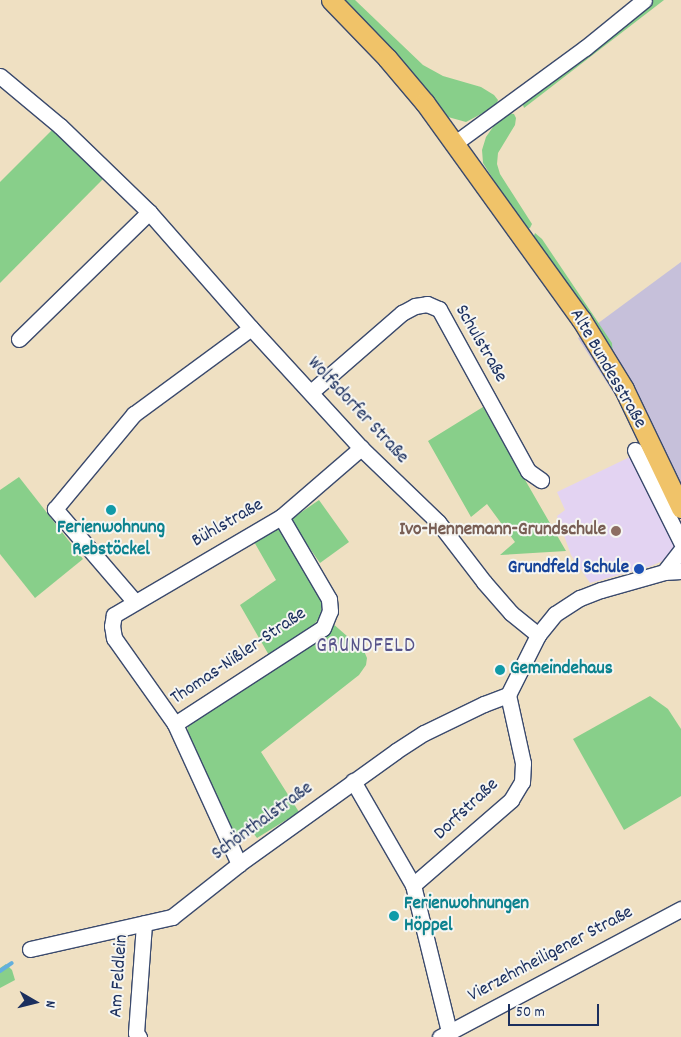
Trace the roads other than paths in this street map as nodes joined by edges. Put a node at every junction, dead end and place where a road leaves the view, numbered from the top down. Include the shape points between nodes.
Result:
1 (332, 0) edge
2 (644, 0) edge
3 (0, 76) edge
4 (455, 143) junction
5 (149, 212) junction
6 (251, 328) junction
7 (19, 339) dead end
8 (311, 392) junction
9 (361, 448) junction
10 (635, 450) dead end
11 (541, 480) dead end
12 (681, 508) edge
13 (281, 517) junction
14 (681, 542) edge
15 (681, 550) edge
16 (681, 571) edge
17 (664, 572) junction
18 (135, 602) junction
19 (538, 635) junction
20 (508, 695) junction
21 (175, 724) junction
22 (353, 781) junction
23 (239, 864) junction
24 (413, 885) junction
25 (681, 909) edge
26 (144, 922) junction
27 (30, 949) dead end
28 (445, 1035) edge
29 (134, 1036) edge

1 - 4 main road, Alte Bundesstraße via 387,58
2 - 4 street via 585,48
3 - 5 street, Wolfsdorfer Straße via 90,154
4 - 12 main road, Alte Bundesstraße via 612,369
5 - 6 street, Wolfsdorfer Straße
5 - 7 street
6 - 8 street, Wolfsdorfer Straße
6 - 18 street via 134,414 55,508
8 - 9 street, Wolfsdorfer Straße
8 - 11 street, Schulstraße via 402,313 428,304 439,309 528,470
9 - 13 street, Bühlstraße
9 - 19 street, Wolfsdorfer Straße via 438,522 511,613
10 - 14 street
13 - 18 street, Bühlstraße
13 - 21 street, Thomas-Nißler-Straße via 329,599 330,611 323,628
15 - 17 street
16 - 17 street
17 - 19 street via 580,598 554,614
18 - 21 street, Bühlstraße via 114,615 114,638
19 - 20 street
20 - 22 street, Schönthalstraße via 424,733
20 - 24 street, Dorfstraße via 523,763 522,782 511,800
21 - 23 street
22 - 23 street, Schönthalstraße
22 - 24 street
23 - 26 street, Schönthalstraße via 172,916
24 - 28 street
25 - 28 street, Vierzehnheiligener Straße
26 - 27 street, Schönthalstraße
26 - 29 street, Am Feldlein

